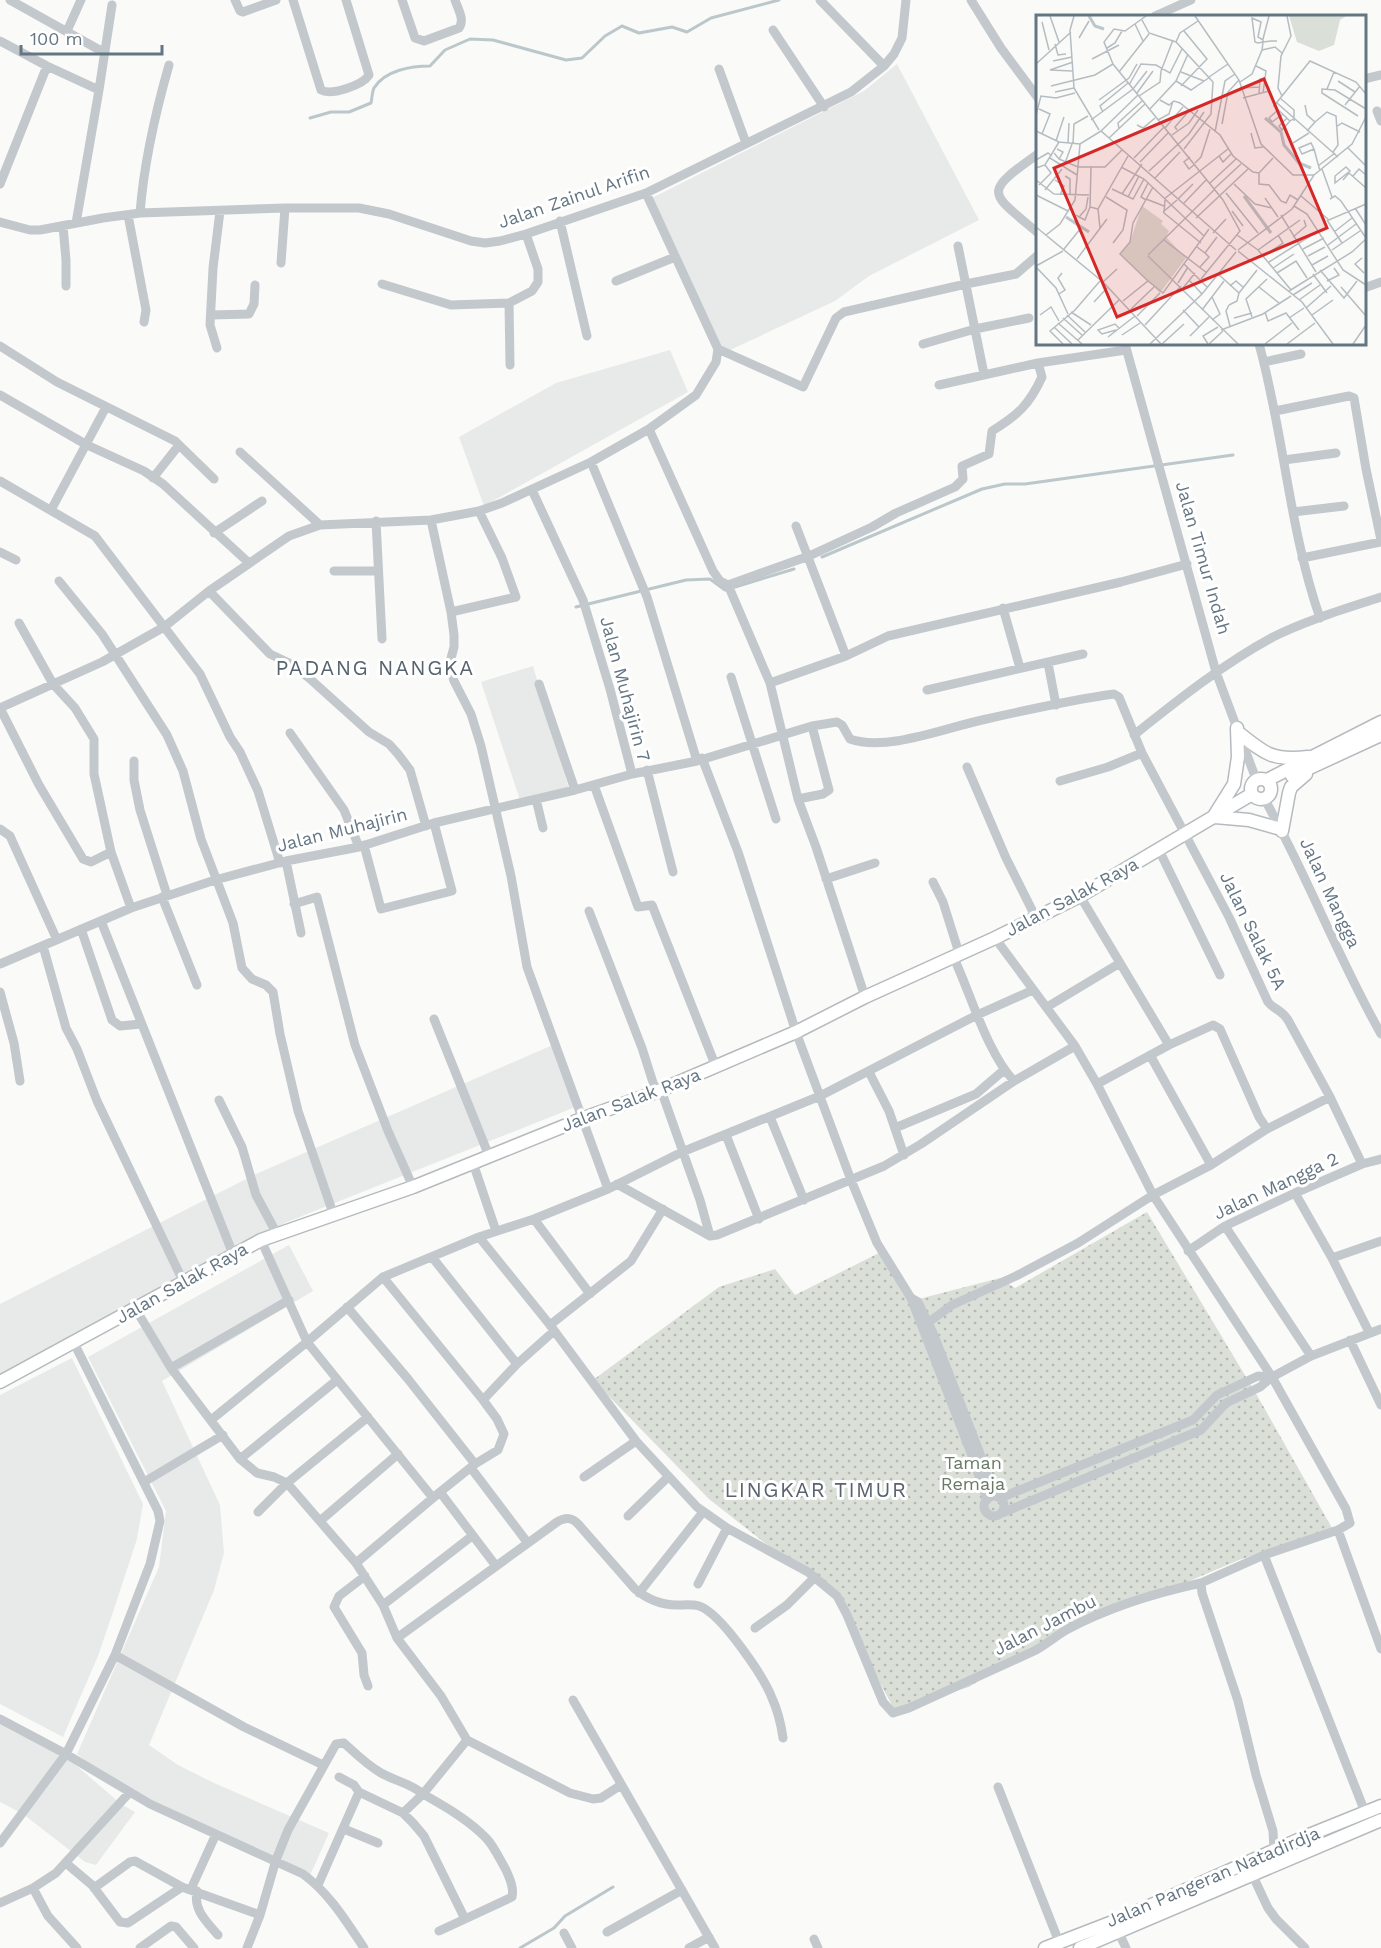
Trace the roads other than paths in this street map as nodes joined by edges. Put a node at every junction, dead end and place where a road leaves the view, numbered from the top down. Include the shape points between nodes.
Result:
1 (10, 0) edge
2 (81, 0) edge
3 (235, 0) edge
4 (276, 0) edge
5 (293, 0) edge
6 (346, 0) edge
7 (402, 0) edge
8 (455, 0) edge
9 (820, 0) edge
10 (906, 0) edge
11 (971, 0) edge
12 (1191, 0) edge
13 (22, 3) edge
14 (112, 5) dead end
15 (1157, 15) edge
16 (773, 30) dead end
17 (67, 31) junction
18 (0, 41) edge
19 (105, 53) junction
20 (169, 65) dead end
21 (46, 66) junction
22 (884, 66) junction
23 (719, 69) dead end
24 (1381, 75) edge
25 (1366, 79) edge
26 (99, 90) junction
27 (1036, 95) edge
28 (824, 107) junction
29 (746, 143) junction
30 (1036, 155) edge
31 (0, 184) edge
32 (646, 193) junction
33 (285, 208) junction
34 (220, 211) junction
35 (140, 213) junction
36 (128, 215) junction
37 (560, 221) junction
38 (0, 222) edge
39 (76, 223) junction
40 (63, 226) junction
41 (1036, 231) edge
42 (526, 234) junction
43 (958, 246) dead end
44 (675, 256) junction
45 (1036, 257) edge
46 (281, 263) dead end
47 (616, 281) dead end
48 (1381, 282) edge
49 (382, 284) dead end
50 (966, 284) junction
51 (255, 285) dead end
52 (66, 286) dead end
53 (1366, 288) edge
54 (509, 303) junction
55 (211, 315) junction
56 (1029, 318) dead end
57 (144, 322) dead end
58 (975, 328) junction
59 (587, 336) dead end
60 (923, 344) dead end
61 (1259, 345) edge
62 (0, 346) edge
63 (1125, 347) edge
64 (217, 348) dead end
65 (718, 349) junction
66 (1300, 354) dead end
67 (1264, 362) junction
68 (1038, 363) junction
69 (510, 364) dead end
70 (984, 374) junction
71 (939, 385) dead end
72 (0, 395) edge
73 (106, 407) junction
74 (1275, 411) junction
75 (649, 429) junction
76 (87, 445) junction
77 (179, 445) junction
78 (240, 452) dead end
79 (1336, 453) dead end
80 (1284, 460) junction
81 (591, 462) junction
82 (153, 478) junction
83 (214, 479) dead end
84 (0, 481) edge
85 (532, 490) junction
86 (262, 501) dead end
87 (1344, 506) dead end
88 (51, 510) junction
89 (479, 511) junction
90 (1293, 512) junction
91 (431, 520) junction
92 (376, 521) junction
93 (320, 525) junction
94 (796, 526) dead end
95 (214, 533) junction
96 (1381, 541) edge
97 (0, 552) edge
98 (809, 556) junction
99 (1302, 558) junction
100 (16, 560) dead end
101 (249, 563) junction
102 (1187, 564) junction
103 (334, 571) dead end
104 (378, 571) junction
105 (59, 581) dead end
106 (728, 586) junction
107 (208, 591) junction
108 (1381, 597) edge
109 (1003, 608) junction
110 (451, 612) junction
111 (1320, 618) junction
112 (19, 623) dead end
113 (164, 627) junction
114 (382, 639) dead end
115 (114, 654) junction
116 (1083, 654) dead end
117 (846, 656) junction
118 (1048, 663) junction
119 (1020, 668) junction
120 (1216, 672) junction
121 (731, 677) dead end
122 (770, 683) junction
123 (53, 684) junction
124 (539, 684) dead end
125 (927, 690) dead end
126 (1056, 705) junction
127 (0, 708) edge
128 (1381, 722) edge
129 (812, 726) junction
130 (1238, 730) junction
131 (290, 733) dead end
132 (1134, 735) junction
133 (1381, 735) edge
134 (782, 737) junction
135 (752, 745) junction
136 (1142, 753) junction
137 (699, 760) junction
138 (134, 761) dead end
139 (1314, 761) junction
140 (967, 767) dead end
141 (647, 770) junction
142 (632, 774) junction
143 (1060, 781) dead end
144 (1265, 782) junction
145 (594, 785) junction
146 (576, 790) junction
147 (1258, 796) junction
148 (536, 799) junction
149 (798, 799) junction
150 (495, 808) junction
151 (1214, 818) junction
152 (776, 819) dead end
153 (430, 825) junction
154 (543, 828) dead end
155 (0, 829) edge
156 (1282, 830) junction
157 (1186, 834) junction
158 (362, 846) junction
159 (1159, 850) junction
160 (111, 852) junction
161 (283, 862) junction
162 (875, 863) dead end
163 (673, 872) dead end
164 (826, 879) junction
165 (215, 880) junction
166 (933, 882) dead end
167 (164, 896) junction
168 (1080, 896) junction
169 (294, 904) junction
170 (131, 908) junction
171 (589, 911) dead end
172 (1036, 918) junction
173 (100, 921) junction
174 (81, 929) junction
175 (301, 933) dead end
176 (995, 938) junction
177 (57, 940) junction
178 (43, 946) junction
179 (956, 954) junction
180 (1119, 963) junction
181 (0, 964) edge
182 (1220, 975) dead end
183 (197, 985) dead end
184 (1033, 990) junction
185 (0, 992) edge
186 (865, 997) junction
187 (1047, 1007) junction
188 (1381, 1011) edge
189 (1370, 1014) junction
190 (977, 1015) junction
191 (434, 1019) dead end
192 (141, 1024) junction
193 (796, 1032) junction
194 (1381, 1034) edge
195 (1169, 1045) junction
196 (1075, 1046) junction
197 (1150, 1055) junction
198 (716, 1067) junction
199 (1004, 1070) junction
200 (869, 1072) junction
201 (20, 1081) dead end
202 (1014, 1081) junction
203 (1097, 1084) junction
204 (658, 1091) junction
205 (820, 1096) junction
206 (1330, 1097) junction
207 (219, 1100) dead end
208 (770, 1117) junction
209 (584, 1118) junction
210 (895, 1128) junction
211 (1267, 1129) junction
212 (726, 1135) junction
213 (682, 1152) junction
214 (903, 1155) junction
215 (489, 1156) junction
216 (1381, 1159) edge
217 (473, 1163) junction
218 (1362, 1164) junction
219 (1211, 1165) junction
220 (851, 1180) junction
221 (613, 1186) junction
222 (413, 1187) junction
223 (1294, 1193) junction
224 (1153, 1195) junction
225 (804, 1200) junction
226 (663, 1209) junction
227 (333, 1213) junction
228 (534, 1219) junction
229 (759, 1219) junction
230 (1225, 1226) junction
231 (496, 1231) junction
232 (277, 1234) junction
233 (710, 1236) junction
234 (478, 1238) junction
235 (261, 1240) junction
236 (1381, 1241) edge
237 (1188, 1251) junction
238 (233, 1254) junction
239 (432, 1257) junction
240 (1332, 1258) junction
241 (382, 1277) junction
242 (183, 1281) junction
243 (590, 1294) junction
244 (911, 1298) junction
245 (289, 1300) junction
246 (347, 1307) junction
247 (135, 1308) junction
248 (928, 1322) junction
249 (552, 1328) junction
250 (1381, 1329) edge
251 (1369, 1332) junction
252 (1350, 1340) junction
253 (74, 1342) junction
254 (307, 1342) junction
255 (1311, 1356) junction
256 (517, 1364) junction
257 (171, 1368) junction
258 (1272, 1377) junction
259 (337, 1380) junction
260 (0, 1382) edge
261 (483, 1400) junction
262 (1381, 1405) edge
263 (368, 1417) junction
264 (211, 1420) junction
265 (223, 1436) junction
266 (636, 1441) junction
267 (398, 1454) junction
268 (240, 1459) junction
269 (473, 1466) junction
270 (584, 1477) dead end
271 (668, 1477) junction
272 (144, 1482) junction
273 (287, 1483) junction
274 (436, 1495) junction
275 (994, 1498) junction
276 (258, 1512) dead end
277 (703, 1512) junction
278 (1002, 1512) junction
279 (628, 1516) dead end
280 (320, 1521) junction
281 (727, 1528) junction
282 (1338, 1530) junction
283 (472, 1536) junction
284 (527, 1542) junction
285 (1264, 1555) junction
286 (356, 1563) junction
287 (496, 1566) junction
288 (365, 1576) junction
289 (815, 1577) junction
290 (1201, 1583) junction
291 (698, 1584) dead end
292 (639, 1593) junction
293 (383, 1605) junction
294 (755, 1628) dead end
295 (397, 1638) junction
296 (1381, 1648) edge
297 (115, 1655) junction
298 (368, 1686) dead end
299 (573, 1700) dead end
300 (0, 1719) edge
301 (783, 1738) dead end
302 (467, 1740) junction
303 (66, 1754) junction
304 (323, 1765) junction
305 (339, 1777) dead end
306 (621, 1785) junction
307 (998, 1787) dead end
308 (359, 1792) junction
309 (129, 1793) junction
310 (423, 1794) junction
311 (1381, 1806) edge
312 (1365, 1812) junction
313 (403, 1813) junction
314 (1381, 1820) edge
315 (344, 1828) junction
316 (216, 1834) junction
317 (1309, 1835) junction
318 (0, 1843) edge
319 (378, 1843) dead end
320 (1315, 1847) junction
321 (1274, 1851) junction
322 (276, 1860) junction
323 (67, 1864) junction
324 (1252, 1874) junction
325 (318, 1885) junction
326 (33, 1888) junction
327 (94, 1888) junction
328 (190, 1889) junction
329 (682, 1890) junction
330 (0, 1903) edge
331 (260, 1915) junction
332 (465, 1919) junction
333 (439, 1931) dead end
334 (1118, 1931) junction
335 (607, 1932) dead end
336 (564, 1934) dead end
337 (218, 1935) dead end
338 (709, 1937) junction
339 (1059, 1942) junction
340 (77, 1948) edge
341 (140, 1948) edge
342 (194, 1948) edge
343 (247, 1948) edge
344 (364, 1948) edge
345 (572, 1948) edge
346 (689, 1948) edge
347 (715, 1948) edge
348 (1046, 1948) edge
349 (1080, 1948) edge
350 (1126, 1948) edge
351 (1305, 1948) edge

1 - 13 street
2 - 17 street
3 - 4 street via 240,11 247,12
5 - 6 street via 321,90 328,93 362,83 369,75
7 - 8 street via 414,38 424,41 459,28 462,20
9 - 22 street
10 - 22 street, Jalan Zainul Arifin via 902,38
11 - 27 street via 1000,48
12 - 15 street
13 - 17 street
14 - 19 street
16 - 28 street
17 - 19 street
18 - 21 street
19 - 26 street
20 - 35 street via 154,117
21 - 26 street
21 - 31 street
22 - 28 street, Jalan Zainul Arifin
23 - 29 street
24 - 25 street
26 - 39 street
28 - 29 street, Jalan Zainul Arifin
29 - 32 street, Jalan Zainul Arifin
30 - 41 street via 1014,170 997,190 1000,201
32 - 37 street, Jalan Zainul Arifin
32 - 44 street
33 - 34 street, Jalan Zainul Arifin
33 - 42 street, Jalan Zainul Arifin via 358,208 485,243
33 - 46 street
34 - 35 street, Jalan Zainul Arifin
34 - 55 street
35 - 36 street, Jalan Zainul Arifin
36 - 39 street, Jalan Zainul Arifin
36 - 57 street via 146,310
37 - 42 street, Jalan Zainul Arifin
37 - 59 street
38 - 40 street, Jalan Zainul Arifin via 30,230
39 - 40 street, Jalan Zainul Arifin
40 - 52 street
42 - 54 street via 538,269 538,282 532,291
43 - 50 street
44 - 47 street
44 - 65 street
45 - 50 street via 1016,274
48 - 53 street
49 - 54 street via 452,305
50 - 58 street
50 - 65 street via 844,312 803,387
51 - 55 street via 249,314
54 - 69 street
55 - 64 street
56 - 58 street
58 - 60 street
58 - 70 street
61 - 67 street
62 - 73 street
63 - 68 street
63 - 102 street, Jalan Timur Indah
65 - 75 street via 716,362 696,395
66 - 67 street
67 - 74 street
68 - 70 street
68 - 98 street via 1042,376 1035,393 1017,416 992,431 989,454 962,466 963,478 955,487
70 - 71 street
72 - 76 street
73 - 76 street
73 - 77 street
74 - 80 street
74 - 96 street via 1354,398
75 - 81 street
75 - 106 street via 713,571
76 - 82 street
76 - 88 street
77 - 82 street
77 - 83 street
78 - 93 street
79 - 80 street
80 - 90 street
81 - 85 street
81 - 137 street via 647,597
82 - 95 street
84 - 88 street
85 - 89 street
85 - 142 street, Jalan Muhajirin 7 via 583,600
86 - 95 street
87 - 90 street
88 - 113 street via 95,536
89 - 91 street
89 - 110 street via 516,597
90 - 99 street
91 - 92 street
91 - 110 street
92 - 93 street
92 - 104 street
93 - 101 street via 290,536
94 - 98 street
95 - 101 street
96 - 99 street
97 - 100 street
98 - 106 street
98 - 117 street
99 - 111 street
101 - 107 street
102 - 109 street
102 - 120 street, Jalan Timur Indah
103 - 104 street
104 - 114 street
105 - 115 street
106 - 122 street
107 - 113 street
107 - 153 street via 254,639 389,744 410,770
108 - 111 street
109 - 117 street via 888,636
109 - 119 street
110 - 150 street via 451,670 478,735
111 - 120 street via 1273,638
112 - 123 street
113 - 115 street
113 - 161 street via 200,674 240,752
115 - 123 street
115 - 165 street via 166,735 183,771
116 - 118 street
117 - 122 street
118 - 119 street
118 - 126 street
119 - 125 street
120 - 130 street, Jalan Timur Indah
120 - 132 street
121 - 135 street
122 - 134 street
123 - 127 street
123 - 160 street via 75,708 94,739 94,774
124 - 146 street
126 - 129 street, Jalan Muhajirin via 897,742 857,742 837,722
126 - 132 street, Jalan Salak 5A via 1114,694 1119,697
127 - 160 street via 83,859 91,862
128 - 139 main road
129 - 134 street, Jalan Muhajirin
129 - 149 street via 829,790
130 - 139 main road via 1265,753 1283,759
130 - 144 street, Jalan Timur Indah
130 - 151 main road via 1234,784
131 - 158 street via 344,810
132 - 136 street, Jalan Salak 5A
133 - 139 main road
134 - 135 street, Jalan Muhajirin
134 - 149 street
135 - 137 street, Jalan Muhajirin
135 - 152 street
136 - 143 street
136 - 157 street, Jalan Salak 5A
137 - 141 street, Jalan Muhajirin
137 - 193 street via 738,852
138 - 167 street via 140,810
139 - 144 main road
139 - 156 main road via 1291,787
140 - 172 street
141 - 142 street, Jalan Muhajirin
141 - 163 street
142 - 145 street, Jalan Muhajirin
144 - 147 main road via 1271,792
144 - 147 main road via 1251,786
145 - 146 street, Jalan Muhajirin
145 - 198 street via 638,907 652,905
146 - 148 street, Jalan Muhajirin
147 - 151 main road, Jalan Salak Raya
147 - 156 street, Jalan Mangga
148 - 150 street, Jalan Muhajirin
148 - 154 street
149 - 164 street
150 - 153 street, Jalan Muhajirin
150 - 209 street via 527,968
151 - 156 main road via 1249,820
151 - 157 main road, Jalan Salak Raya
153 - 158 street, Jalan Muhajirin
153 - 158 street via 452,891 381,909
155 - 177 street via 10,836
156 - 189 street, Jalan Mangga
157 - 159 main road, Jalan Salak Raya
157 - 206 street, Jalan Salak 5A via 1268,1002 1283,1012
158 - 161 street, Jalan Muhajirin
159 - 168 main road, Jalan Salak Raya
159 - 182 street
160 - 170 street
161 - 165 street, Jalan Muhajirin
161 - 169 street
162 - 164 street
164 - 186 street
165 - 167 street, Jalan Muhajirin
165 - 227 street via 232,923 242,969 273,992 298,1111
166 - 179 street via 943,902
167 - 170 street, Jalan Muhajirin
167 - 183 street
168 - 172 main road, Jalan Salak Raya
168 - 180 street
169 - 175 street
169 - 222 street via 317,897 355,1045
170 - 173 street, Jalan Muhajirin
171 - 204 street
172 - 176 main road, Jalan Salak Raya
173 - 174 street, Jalan Muhajirin
173 - 192 street
174 - 177 street, Jalan Muhajirin
174 - 192 street via 114,1024
176 - 179 main road, Jalan Salak Raya
176 - 184 street
177 - 178 street, Jalan Muhajirin
178 - 181 street, Jalan Muhajirin
178 - 242 street via 66,1028
179 - 186 main road, Jalan Salak Raya
179 - 190 street
180 - 187 street
180 - 195 street
184 - 187 street
184 - 190 street
185 - 201 street
186 - 193 main road, Jalan Salak Raya
187 - 196 street
188 - 189 street
189 - 194 street, Jalan Mangga
190 - 199 street
190 - 200 street
191 - 215 street
192 - 238 street
193 - 198 main road, Jalan Salak Raya
193 - 205 street
195 - 197 street
195 - 211 street via 1213,1025
196 - 202 street
196 - 203 street
197 - 203 street
197 - 219 street
198 - 204 main road, Jalan Salak Raya
199 - 202 street
199 - 210 street via 976,1095
200 - 205 street
200 - 210 street
202 - 214 street
203 - 224 street
204 - 209 main road, Jalan Salak Raya
204 - 213 street
205 - 208 street
205 - 220 street
206 - 211 street
206 - 218 street, Jalan Salak 5A
207 - 232 street via 242,1147 256,1195
208 - 212 street
208 - 225 street
209 - 215 main road, Jalan Salak Raya
209 - 221 street
210 - 214 street
211 - 219 street
212 - 213 street
212 - 229 street
213 - 221 street
213 - 233 street
214 - 220 street
215 - 217 main road, Jalan Salak Raya
216 - 218 street, Jalan Mangga 2
217 - 222 main road, Jalan Salak Raya
217 - 231 street
218 - 223 street, Jalan Mangga 2
219 - 224 street
220 - 225 street
220 - 244 street via 877,1243
221 - 226 street
221 - 228 street
222 - 227 main road, Jalan Salak Raya
223 - 230 street, Jalan Mangga 2
223 - 240 street
224 - 237 street
224 - 248 street via 1078,1242 952,1305
225 - 229 street
226 - 233 street
226 - 243 street via 631,1261
227 - 232 main road, Jalan Salak Raya
228 - 231 street
228 - 243 street
229 - 233 street
230 - 237 street, Jalan Mangga 2
230 - 255 street
231 - 234 street
232 - 235 main road, Jalan Salak Raya
234 - 239 street
234 - 249 street
235 - 238 main road, Jalan Salak Raya
235 - 245 street
236 - 240 street
237 - 258 street
238 - 242 main road, Jalan Salak Raya
239 - 241 street
239 - 256 street
240 - 251 street
241 - 246 street
241 - 261 street
242 - 247 main road, Jalan Salak Raya
243 - 249 street
244 - 248 street via 918,1302
244 - 275 street via 965,1436
245 - 254 street
245 - 257 street
246 - 254 street
246 - 269 street via 408,1379
247 - 253 main road, Jalan Salak Raya
247 - 257 street
248 - 275 street
249 - 256 street
249 - 266 street
250 - 251 street
251 - 252 street
252 - 255 street
252 - 262 street
253 - 260 main road, Jalan Salak Raya
253 - 272 street
254 - 259 street
254 - 264 street
255 - 258 street
256 - 261 street
257 - 264 street
258 - 275 street via 1258,1376 1217,1395 1193,1420
258 - 278 street via 1226,1403 1201,1430
258 - 282 street via 1346,1509 1350,1523
259 - 263 street
259 - 268 street
261 - 269 street via 504,1434 498,1450
263 - 267 street
263 - 273 street
264 - 265 street
265 - 268 street
265 - 272 street
266 - 270 street
266 - 271 street
267 - 274 street
267 - 280 street
268 - 273 street via 257,1473
269 - 274 street
269 - 284 street
271 - 277 street
271 - 279 street
272 - 297 street via 158,1511 157,1539
273 - 276 street
273 - 280 street
274 - 283 street
274 - 286 street
275 - 278 street via 1004,1504
275 - 278 street via 984,1507 995,1516
277 - 281 street
277 - 292 street
280 - 286 street
281 - 289 street
281 - 291 street
282 - 285 street, Jalan Jambu
282 - 296 street
283 - 287 street
283 - 293 street
284 - 287 street
284 - 292 street via 556,1522 571,1519
285 - 290 street, Jalan Jambu
285 - 312 street
286 - 288 street
287 - 295 street
288 - 293 street
288 - 298 street via 339,1596 334,1607 362,1653
289 - 290 street, Jalan Jambu via 842,1604 883,1702 893,1713 1032,1653 1095,1616 1157,1593
289 - 294 street via 787,1605
290 - 321 street via 1238,1701 1273,1831
292 - 301 street via 663,1604 695,1605 713,1614 764,1681
293 - 295 street
295 - 302 street via 441,1696
297 - 303 street
297 - 304 street via 244,1727
299 - 306 street
300 - 303 street
302 - 306 street via 570,1793 601,1798
302 - 310 street
303 - 309 street
303 - 318 street
304 - 310 street via 336,1744 344,1743 367,1764
304 - 322 street
305 - 308 street
306 - 329 street
307 - 339 street
308 - 313 street
308 - 315 street
309 - 316 street
309 - 323 street
310 - 313 street
310 - 332 street via 486,1839 510,1879 512,1897
311 - 312 main road, Jalan Pangeran Natadirdja
312 - 317 main road, Jalan Pangeran Natadirdja
313 - 332 street via 424,1836
314 - 320 main road, Jalan Pangeran Natadirdja
315 - 319 street
315 - 325 street
316 - 322 street
316 - 328 street
317 - 320 main road
317 - 321 main road, Jalan Pangeran Natadirdja
320 - 324 main road, Jalan Pangeran Natadirdja
321 - 339 main road, Jalan Pangeran Natadirdja
322 - 325 street
322 - 331 street
323 - 326 street
323 - 327 street
324 - 334 main road, Jalan Pangeran Natadirdja
324 - 351 street via 1268,1908
325 - 344 street
326 - 330 street
326 - 340 street via 48,1916
327 - 328 street via 135,1861
327 - 328 street via 124,1924
328 - 331 street
328 - 337 street via 200,1913
329 - 335 street
329 - 338 street
331 - 343 street
332 - 333 street
334 - 349 main road, Jalan Pangeran Natadirdja
334 - 350 street
336 - 345 street
338 - 346 street
338 - 347 street
339 - 348 main road, Jalan Pangeran Natadirdja
341 - 342 street via 171,1926

